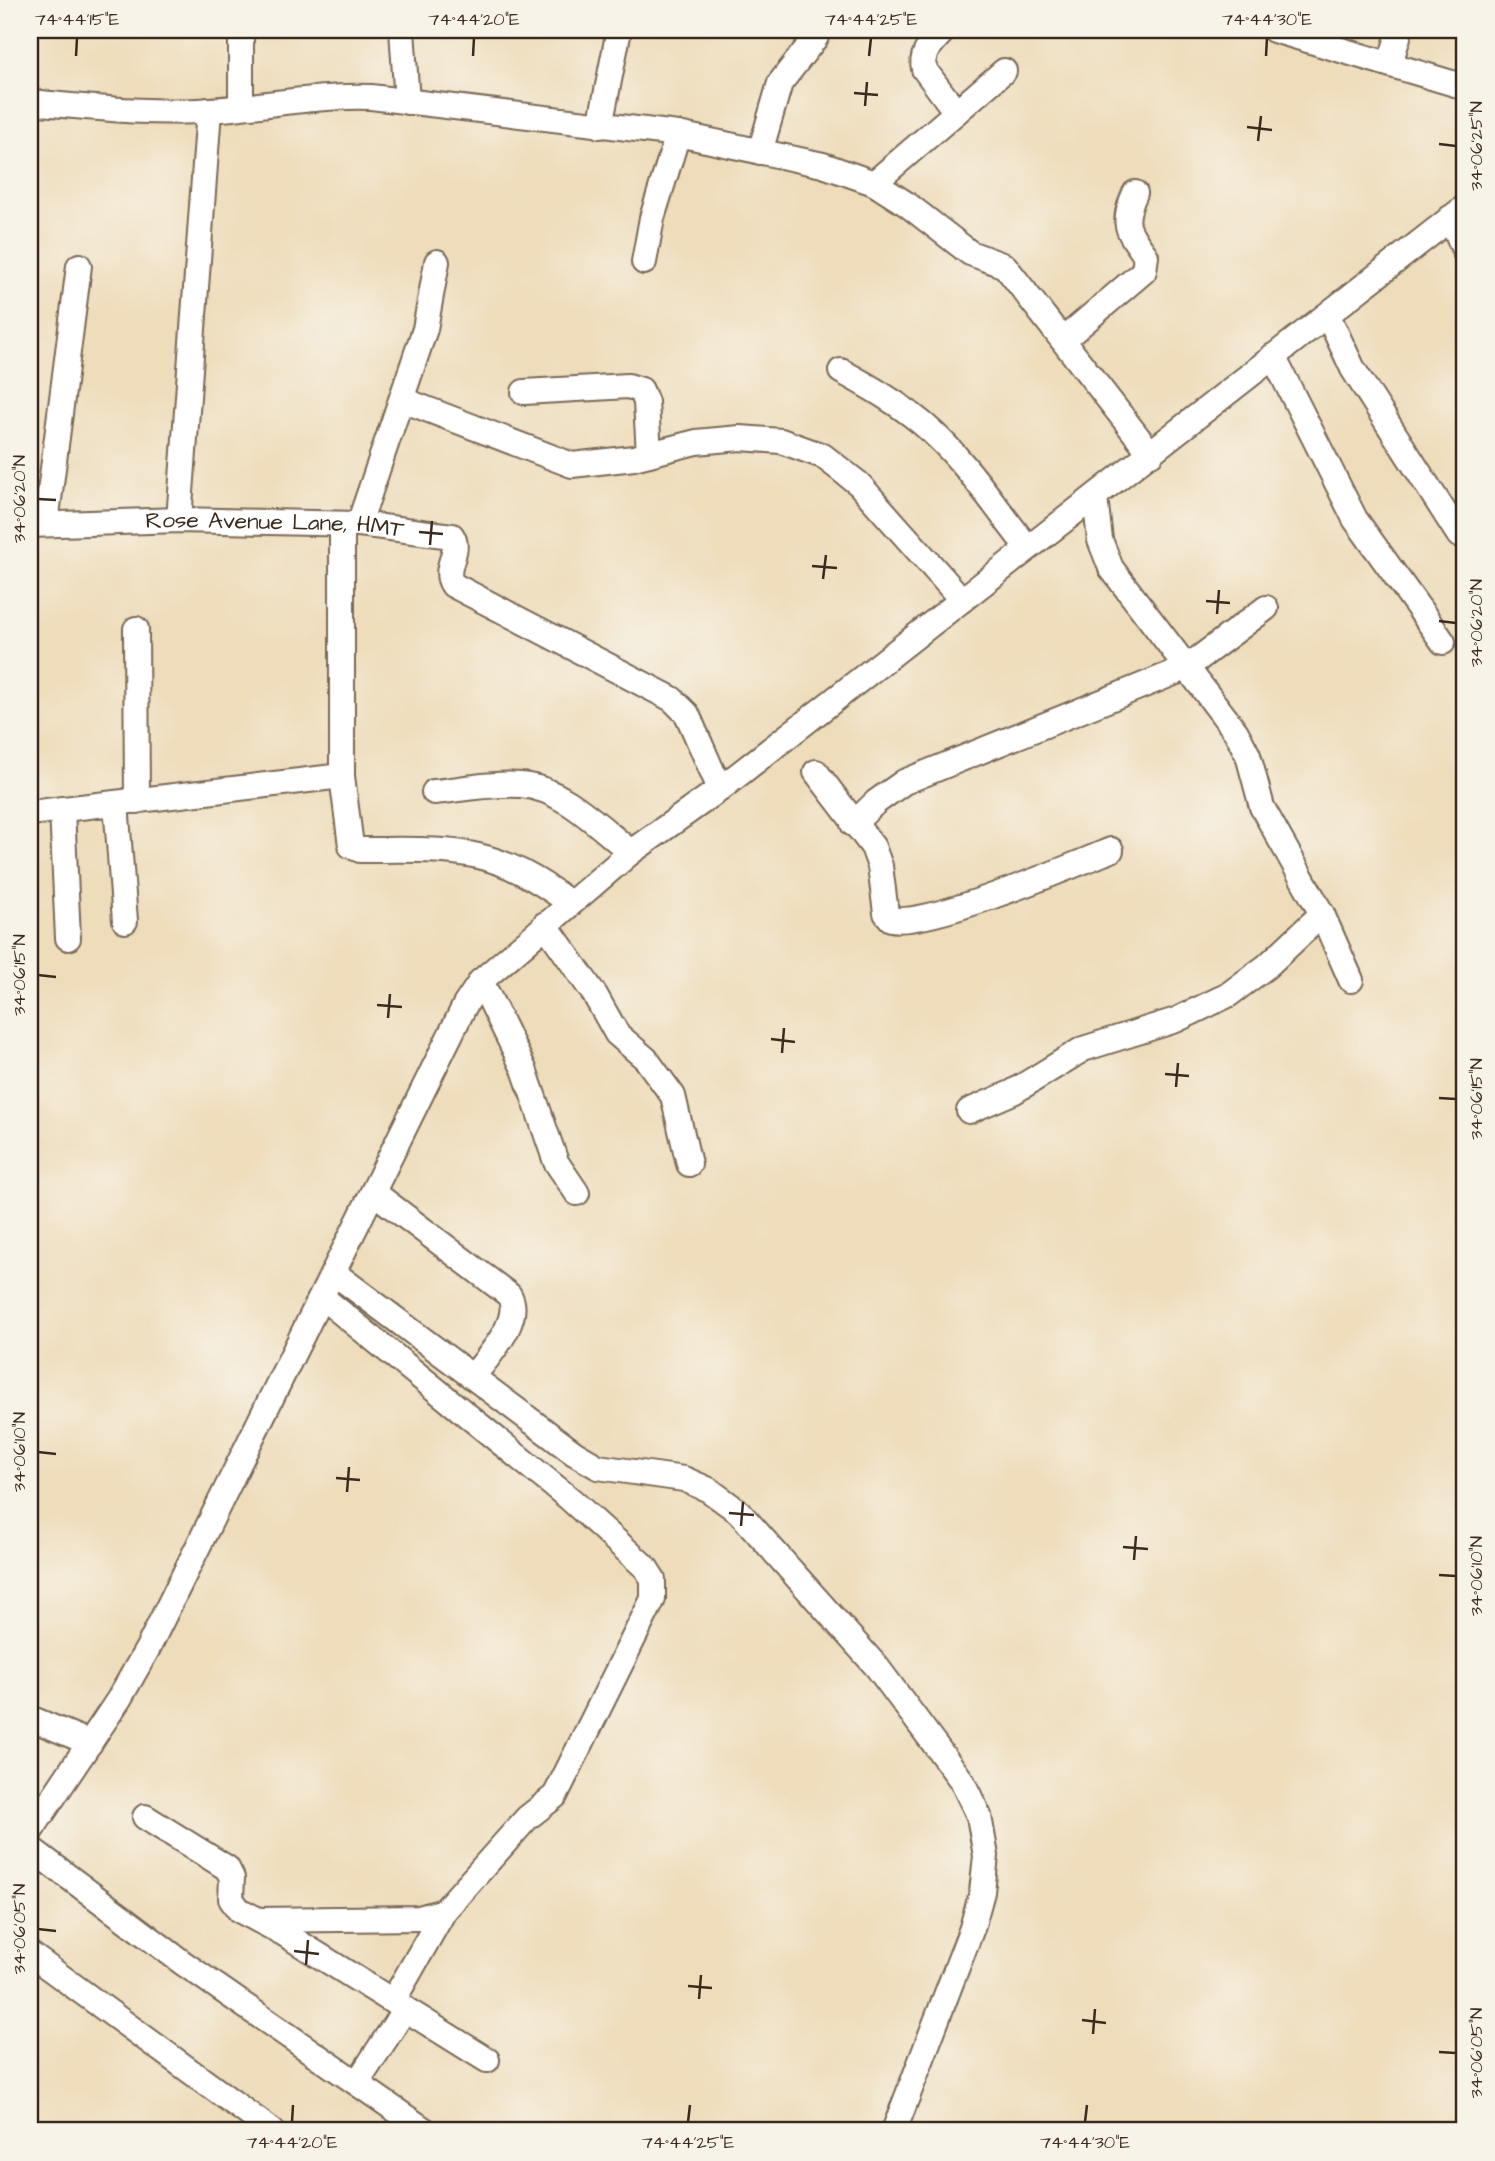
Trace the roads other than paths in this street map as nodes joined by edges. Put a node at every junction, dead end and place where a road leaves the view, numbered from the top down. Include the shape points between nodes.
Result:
1 (241, 30) edge
2 (402, 30) edge
3 (619, 30) edge
4 (1274, 30) edge
5 (1400, 30) edge
6 (943, 31) edge
7 (816, 37) dead end
8 (1390, 64) junction
9 (1004, 71) dead end
10 (1465, 87) edge
11 (30, 102) edge
12 (407, 102) junction
13 (241, 106) junction
14 (209, 110) junction
15 (956, 112) junction
16 (600, 126) junction
17 (678, 134) junction
18 (760, 152) junction
19 (874, 183) junction
20 (1135, 192) dead end
21 (1457, 213) edge
22 (1465, 252) edge
23 (437, 262) dead end
24 (644, 262) dead end
25 (79, 266) dead end
26 (1328, 316) junction
27 (1063, 340) junction
28 (1273, 356) junction
29 (841, 371) dead end
30 (524, 392) dead end
31 (403, 400) junction
32 (649, 454) junction
33 (1151, 454) junction
34 (1095, 497) junction
35 (179, 520) junction
36 (38, 524) edge
37 (351, 524) junction
38 (1459, 535) dead end
39 (1028, 548) junction
40 (962, 600) junction
41 (1266, 608) dead end
42 (136, 629) dead end
43 (1443, 642) dead end
44 (1186, 668) junction
45 (816, 772) dead end
46 (342, 776) junction
47 (720, 789) junction
48 (434, 792) dead end
49 (126, 802) junction
50 (62, 809) junction
51 (30, 813) edge
52 (853, 824) junction
53 (1111, 850) dead end
54 (631, 852) junction
55 (570, 903) junction
56 (1322, 914) junction
57 (125, 921) dead end
58 (545, 924) junction
59 (68, 938) dead end
60 (1351, 980) dead end
61 (481, 981) junction
62 (969, 1111) dead end
63 (690, 1164) dead end
64 (373, 1192) junction
65 (577, 1193) dead end
66 (334, 1273) junction
67 (322, 1297) junction
68 (473, 1377) junction
69 (30, 1718) edge
70 (90, 1743) junction
71 (145, 1817) dead end
72 (30, 1832) edge
73 (30, 1848) edge
74 (444, 1911) junction
75 (258, 1920) junction
76 (30, 1954) edge
77 (399, 2005) junction
78 (487, 2060) dead end
79 (357, 2083) junction
80 (272, 2131) edge
81 (426, 2131) edge
82 (894, 2131) edge

1 - 13 street
2 - 12 street
3 - 16 street
4 - 8 street
5 - 8 street
6 - 15 street via 923,54 922,62
7 - 18 street via 780,83
8 - 10 street
9 - 15 street
11 - 14 street
12 - 13 street via 333,96
12 - 16 street
13 - 14 street
14 - 35 street
15 - 19 street
16 - 17 street
17 - 18 street
17 - 24 street via 652,218
18 - 19 street via 823,165
19 - 27 street via 970,253 1005,266
20 - 27 street via 1126,220 1128,231 1146,256 1144,271
21 - 22 street
21 - 26 street
23 - 31 street via 425,329
25 - 36 street
26 - 28 street
26 - 38 street via 1353,369
27 - 33 street
28 - 33 street
28 - 43 street via 1355,519
29 - 39 street via 925,425
30 - 32 street via 641,390
31 - 32 street via 558,463 588,466
31 - 37 street
32 - 40 street via 695,442 740,438 781,441 823,456 859,484
33 - 34 street
34 - 39 street
34 - 44 street via 1100,540 1111,568
35 - 36 street, Rose Avenue Lane, HMT
35 - 37 street, Rose Avenue Lane, HMT
37 - 46 street
37 - 47 street, Rose Avenue Lane, HMT via 452,536 455,549 448,571 453,585 672,699 687,714
39 - 40 street
40 - 47 street
41 - 44 street
42 - 49 street
44 - 52 street via 904,782
44 - 56 street via 1236,732 1248,755 1266,817
45 - 52 street
46 - 49 street
46 - 55 street via 348,839 354,849 481,855 525,872
47 - 54 street
48 - 54 street via 507,785 536,788 564,800
49 - 50 street
49 - 57 street
50 - 51 street
50 - 59 street
52 - 53 street via 873,847 886,913 899,921 1024,886
54 - 55 street
55 - 58 street
56 - 60 street
56 - 62 street via 1267,966 1227,995 1176,1020 1083,1049 1013,1093
58 - 61 street
58 - 63 street via 617,1034 646,1059 673,1096
61 - 64 street
61 - 65 street via 524,1069 556,1162
64 - 66 street
64 - 68 street via 514,1303 509,1325
66 - 67 street
66 - 68 street
67 - 70 street via 148,1647
67 - 74 street via 570,1499 653,1579 653,1599 555,1796 527,1818
68 - 82 street via 598,1467 684,1479 739,1512 877,1667 962,1780 979,1816 986,1856 982,1892
69 - 70 street
70 - 72 street
71 - 75 street via 227,1868 234,1905
73 - 79 street via 183,1963
74 - 75 street via 419,1918
74 - 77 street
75 - 77 street
76 - 80 street
77 - 78 street
77 - 79 street
79 - 81 street

